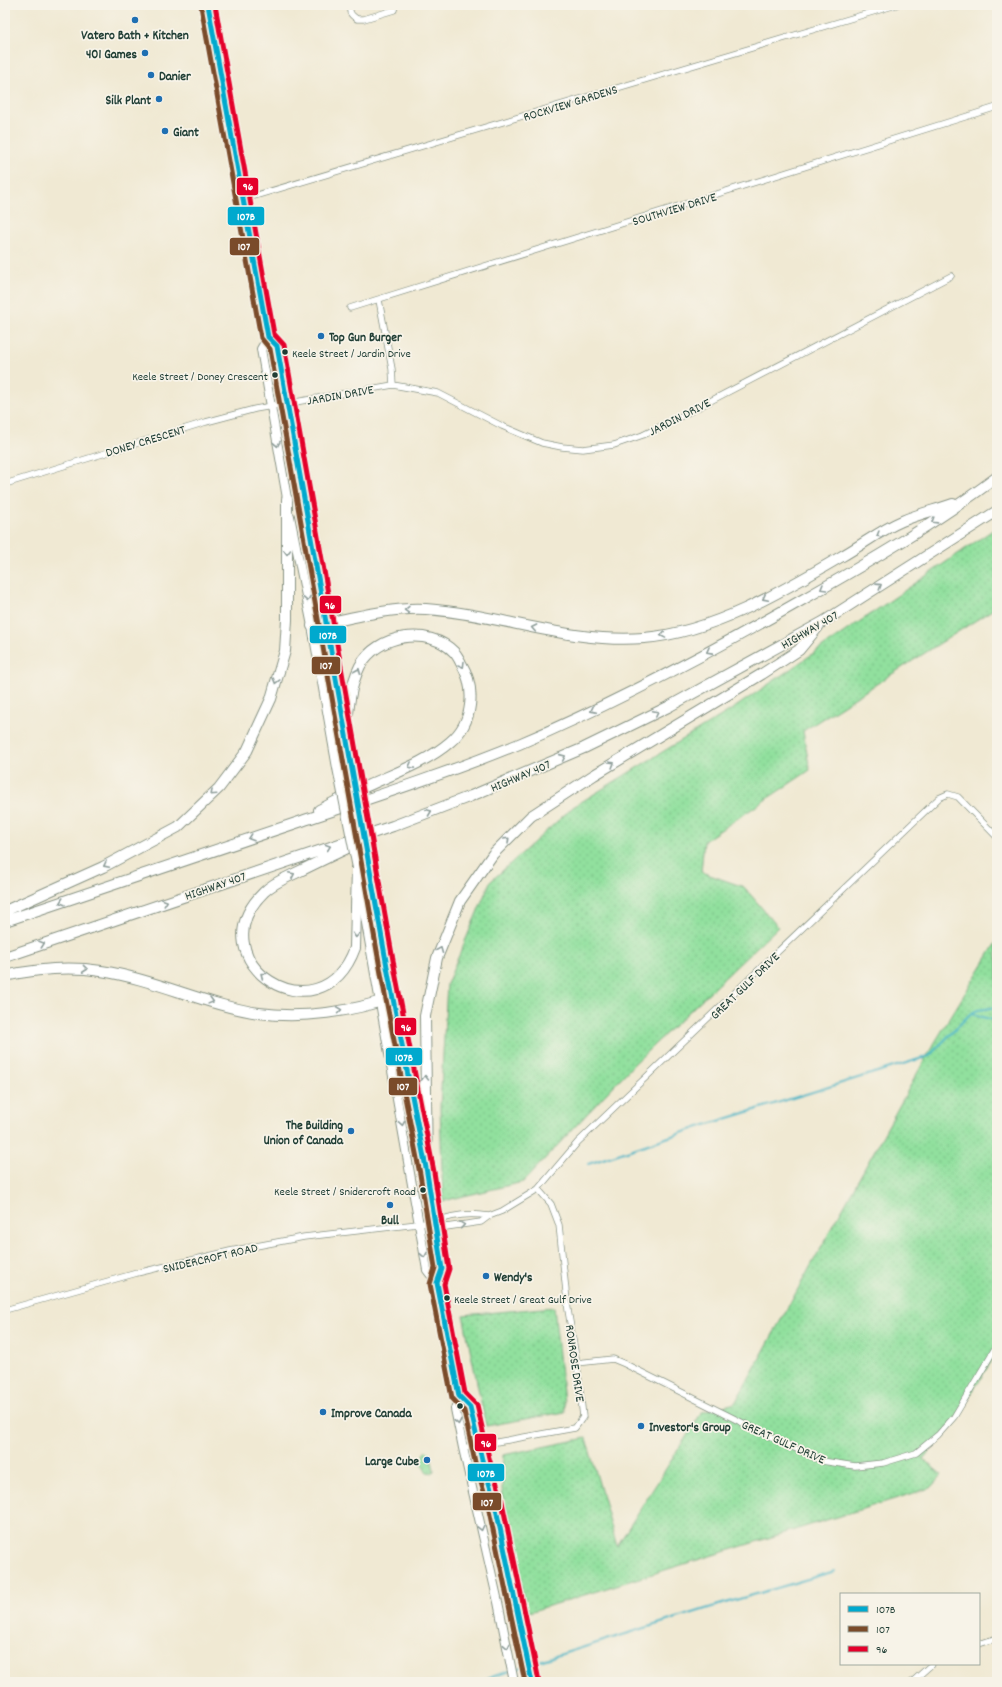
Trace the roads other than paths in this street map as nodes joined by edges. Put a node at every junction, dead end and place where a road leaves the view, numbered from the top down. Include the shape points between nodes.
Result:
1 (208, 5) edge
2 (351, 5) edge
3 (395, 5) edge
4 (896, 5) edge
5 (997, 107) edge
6 (244, 200) junction
7 (951, 276) dead end
8 (379, 300) junction
9 (350, 308) dead end
10 (268, 337) junction
11 (393, 385) junction
12 (287, 403) junction
13 (271, 406) junction
14 (997, 476) edge
15 (5, 484) edge
16 (287, 500) junction
17 (967, 500) junction
18 (997, 511) edge
19 (823, 622) junction
20 (326, 624) junction
21 (312, 626) junction
22 (346, 737) junction
23 (288, 826) junction
24 (393, 826) junction
25 (997, 837) edge
26 (357, 868) junction
27 (5, 911) edge
28 (5, 921) edge
29 (5, 957) edge
30 (5, 976) edge
31 (393, 997) junction
32 (381, 1002) junction
33 (427, 1173) junction
34 (538, 1189) junction
35 (489, 1216) junction
36 (435, 1222) junction
37 (419, 1224) junction
38 (437, 1283) junction
39 (5, 1310) edge
40 (997, 1345) edge
41 (577, 1363) junction
42 (458, 1396) junction
43 (479, 1446) junction
44 (463, 1448) junction
45 (997, 1638) edge
46 (980, 1644) edge
47 (931, 1665) edge
48 (531, 1679) edge
49 (514, 1681) edge
50 (912, 1682) edge

1 - 6 main road
2 - 3 street via 350,14 356,19 394,10
4 - 6 street, ROCKVIEW GARDENS
5 - 8 street, SOUTHVIEW DRIVE
6 - 10 main road
7 - 11 street, JARDIN DRIVE via 670,422 614,445 583,449 542,443 502,426 438,393
8 - 9 street, SOUTHVIEW DRIVE
8 - 11 street
10 - 12 main road via 277,346
10 - 13 main road via 261,349
11 - 12 street, JARDIN DRIVE
12 - 13 street, DONEY CRESCENT
12 - 20 main road
13 - 15 street, DONEY CRESCENT via 206,422
13 -> 16 main road
14 - 17 highway
16 -> 21 main road
16 -> 27 highway via 285,651 271,699 247,751 219,788 178,827 103,867
17 -> 20 highway via 901,521 776,593 727,616 686,631 645,638 605,639 424,609 400,610
17 -> 23 highway via 870,562 681,666 585,714 485,757
19 -> 18 highway, HIGHWAY 407
24 -> 19 highway, HIGHWAY 407 via 590,745 675,703
33 -> 19 highway via 425,1016 437,958 460,901 493,854 537,812 799,650
20 - 21 highway
20 - 22 main road
21 - 26 main road, bridge
22 -> 23 highway via 349,701 354,682 361,665 374,649 393,639 415,636 439,641 455,652 467,673 471,696 468,715 461,730 451,742 400,772 366,786
22 - 31 main road, bridge
23 -> 28 highway
26 -> 24 highway via 356,948 339,976 316,990 294,991 274,984 254,968 244,946 244,923 253,904 265,891 278,882
29 -> 24 highway, HIGHWAY 407
25 - 34 street, GREAT GULF DRIVE via 958,797 948,794 939,798 578,1142
26 - 32 main road
30 -> 32 highway via 51,969 101,971 216,1003 258,1013 280,1015 303,1015
31 - 32 highway
31 - 33 main road
32 -> 37 main road
33 - 36 main road
34 - 35 street, GREAT GULF DRIVE
34 - 41 street, RONROSE DRIVE via 551,1204 559,1225 568,1310
35 - 36 street, GREAT GULF DRIVE via 478,1214 445,1217
36 -> 35 street, GREAT GULF DRIVE via 446,1227 481,1222
36 - 37 street, SNIDERCROFT ROAD
36 - 38 main road via 442,1269
37 -> 38 main road via 427,1270
37 - 39 street, SNIDERCROFT ROAD via 304,1237 230,1251 137,1273
38 - 42 main road
40 - 41 street, GREAT GULF DRIVE via 954,1417 938,1435 916,1453 884,1463 855,1466 822,1461 613,1359
41 - 43 street, RONROSE DRIVE via 583,1417 575,1428
42 - 43 main road via 470,1407
42 -> 44 main road via 455,1409
43 - 44 street, RONROSE DRIVE
43 - 48 main road via 495,1506
44 -> 49 main road
45 - 46 street
47 - 50 street

